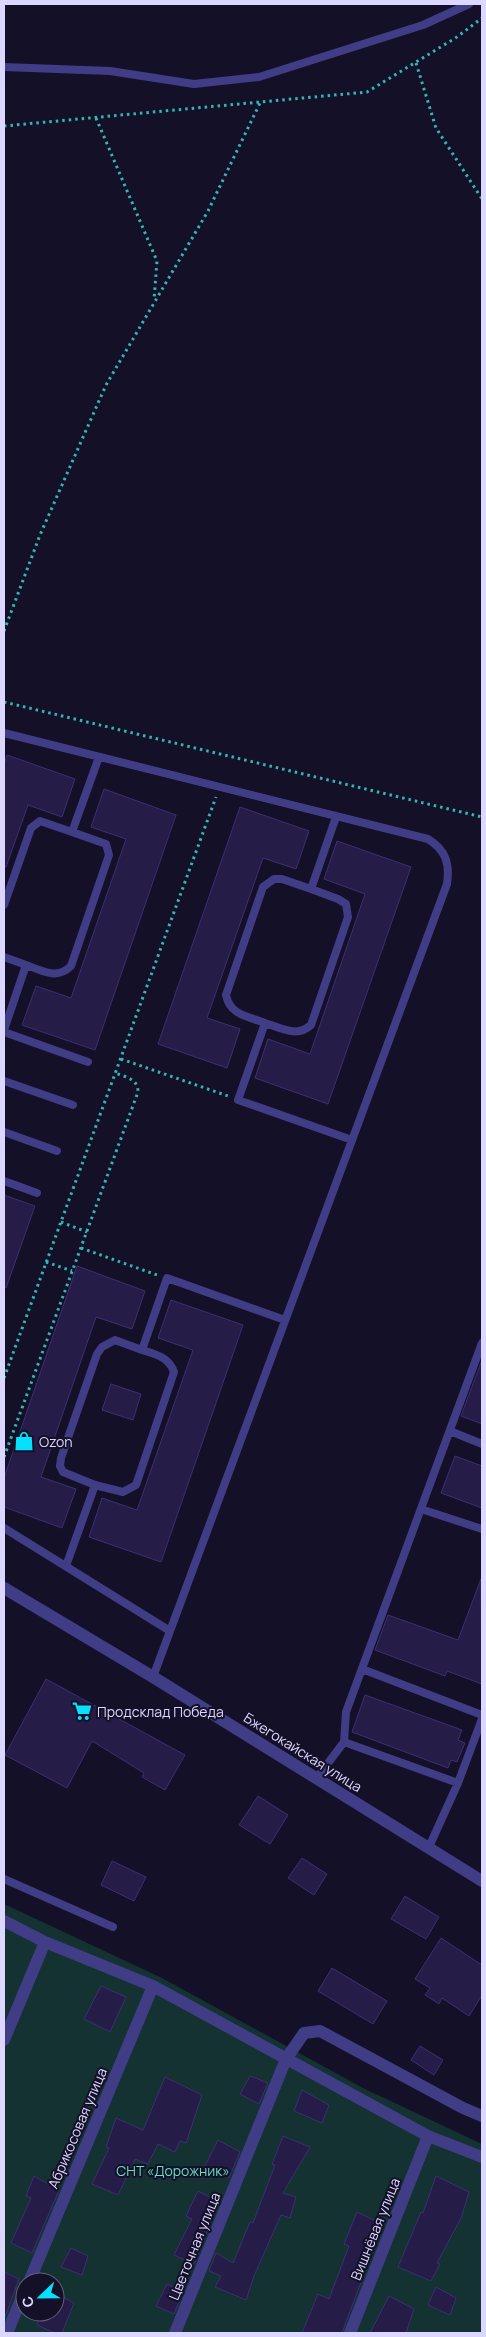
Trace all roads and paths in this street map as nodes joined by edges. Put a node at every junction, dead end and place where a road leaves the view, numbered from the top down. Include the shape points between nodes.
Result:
1 (470, 4) edge
2 (482, 18) edge
3 (416, 62) junction
4 (4, 67) edge
5 (260, 103) junction
6 (96, 118) junction
7 (4, 126) edge
8 (482, 199) edge
9 (154, 303) junction
10 (4, 631) edge
11 (4, 702) edge
12 (4, 733) edge
13 (99, 757) junction
14 (220, 787) junction
15 (336, 817) junction
16 (482, 817) edge
17 (72, 832) junction
18 (311, 889) junction
19 (4, 905) edge
20 (4, 957) edge
21 (26, 965) junction
22 (264, 1023) junction
23 (4, 1031) edge
24 (121, 1059) junction
25 (88, 1062) dead end
26 (115, 1074) junction
27 (4, 1081) edge
28 (238, 1100) junction
29 (73, 1105) dead end
30 (4, 1132) edge
31 (352, 1140) junction
32 (57, 1151) dead end
33 (4, 1181) edge
34 (37, 1193) dead end
35 (61, 1222) junction
36 (87, 1232) junction
37 (81, 1248) junction
38 (46, 1262) junction
39 (72, 1271) junction
40 (167, 1278) junction
41 (285, 1320) junction
42 (482, 1343) edge
43 (142, 1350) junction
44 (480, 1355) edge
45 (4, 1378) edge
46 (450, 1432) junction
47 (482, 1444) edge
48 (4, 1457) edge
49 (95, 1485) junction
50 (421, 1509) junction
51 (4, 1528) edge
52 (482, 1529) edge
53 (66, 1566) junction
54 (4, 1588) edge
55 (170, 1631) junction
56 (362, 1669) junction
57 (153, 1677) junction
58 (482, 1717) edge
59 (344, 1742) junction
60 (316, 1779) junction
61 (458, 1784) junction
62 (429, 1847) junction
63 (4, 1879) edge
64 (482, 1881) edge
65 (4, 1921) edge
66 (113, 1927) dead end
67 (45, 1942) junction
68 (153, 1986) junction
69 (4, 2040) edge
70 (286, 2060) junction
71 (482, 2116) edge
72 (428, 2136) junction
73 (482, 2157) edge
74 (32, 2272) edge
75 (15, 2314) edge
76 (7, 2333) edge
77 (175, 2333) edge
78 (350, 2333) edge

1 - 4 lane via 423,25 259,76 194,84 110,72
2 - 3 path
3 - 5 path via 367,92
3 - 8 path via 436,128
5 - 6 path
5 - 9 path via 208,211
6 - 7 path
6 - 9 path via 157,262
9 - 10 path via 106,385 40,535
11 - 16 path
12 - 13 lane
13 - 14 lane
13 - 17 lane
14 - 15 lane
14 - 24 path
15 - 18 lane
15 - 31 lane via 428,839 442,850 449,870 447,884
17 - 19 lane via 40,822 31,828
17 - 21 lane via 106,844 109,855 71,966 66,972 54,974
18 - 22 lane via 338,899 349,910 311,1025 306,1030 292,1032
18 - 22 lane via 282,879 274,879 263,887 226,995 235,1012
20 - 21 lane
21 - 23 lane
22 - 28 lane
23 - 25 lane
24 - 26 path
24 - 28 path
26 - 35 path
26 - 36 path via 133,1080 138,1092
27 - 29 lane
28 - 31 lane
30 - 32 lane
31 - 41 lane
33 - 34 lane
35 - 36 path
35 - 38 path
36 - 37 path
37 - 39 path
37 - 40 path
38 - 39 path
38 - 45 path
39 - 48 path
40 - 41 lane
40 - 43 lane
41 - 55 lane
42 - 44 lane
43 - 49 lane via 161,1356 171,1364 174,1372 136,1485 122,1492
43 - 49 lane via 115,1340 97,1354 60,1466 63,1472
44 - 46 lane
46 - 47 lane
46 - 50 lane
49 - 53 lane
50 - 52 lane
50 - 56 lane
51 - 53 lane
53 - 55 lane
54 - 57 street, Бжегокайская улица
55 - 57 lane
56 - 58 lane
56 - 59 lane via 346,1712
57 - 60 street, Бжегокайская улица
58 - 61 lane
59 - 60 lane
59 - 61 lane
60 - 62 street, Бжегокайская улица
61 - 62 lane
62 - 64 street, Бжегокайская улица
63 - 66 lane
65 - 67 street
67 - 68 street
67 - 69 street
68 - 70 street
68 - 74 street, Абрикосовая улица
70 - 71 street, Цветочная улица via 304,2033 320,2031
70 - 72 street
70 - 77 street, Цветочная улица
72 - 73 street
72 - 78 street, Вишнёвая улица
75 - 76 street

